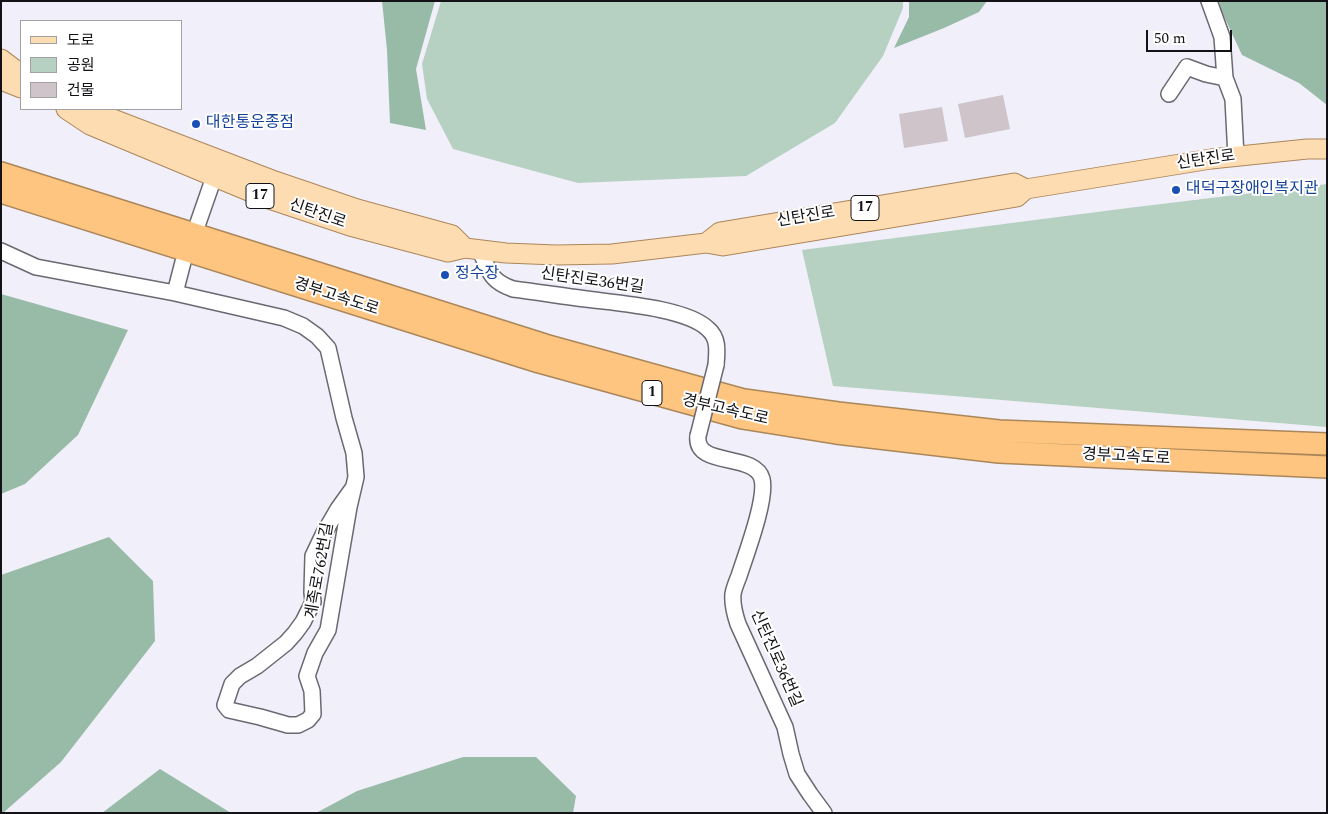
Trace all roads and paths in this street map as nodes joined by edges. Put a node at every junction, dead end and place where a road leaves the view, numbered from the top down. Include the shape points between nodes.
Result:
1 (1209, 1) edge
2 (1, 59) edge
3 (20, 73) edge
4 (1225, 78) junction
5 (1, 80) edge
6 (20, 88) edge
7 (1169, 94) dead end
8 (68, 110) edge
9 (93, 110) edge
10 (1327, 149) edge
11 (1236, 157) junction
12 (1, 174) edge
13 (214, 177) junction
14 (1, 192) edge
15 (198, 223) dead end
16 (472, 249) junction
17 (1, 251) edge
18 (183, 262) dead end
19 (175, 293) junction
20 (1327, 444) edge
21 (1327, 467) edge
22 (353, 488) junction
23 (824, 813) edge

1 - 4 street via 1222,37
2 - 3 main road
4 - 7 street via 1187,67
4 - 11 street via 1233,99
5 - 6 main road
8 - 13 main road, 신탄진로 / 17 via 90,125
9 - 16 main road, 신탄진로 / 17 via 275,181 357,209 452,235
10 - 11 main road, 신탄진로 / 17
11 - 16 main road, 신탄진로 / 17 via 1026,189 1014,183 720,232 706,243 612,254 556,255
12 - 20 highway, 경부고속도로 / 1 via 545,344 744,400 999,431
13 - 15 street
13 - 16 main road, 신탄진로 / 17 via 350,226 448,252
14 - 21 highway, 경부고속도로 / 1 via 539,362 742,418 836,433 1000,452
16 - 23 street, 신탄진로36번길, bridge via 495,280 504,286 676,314 700,323 715,338 716,365 698,442 711,456 746,464 758,471 763,493 733,594 734,610 786,727 797,774
17 - 19 street, 계족로762번길 via 36,267
18 - 19 street
19 - 22 street, 계족로762번길 via 284,318 318,336 328,348 354,453 356,477
22 - 22 street, 계족로762번길 via 313,556 313,602 303,622 286,643 232,684 225,705 229,710 288,725 298,725 312,714 312,691 307,676 328,630

